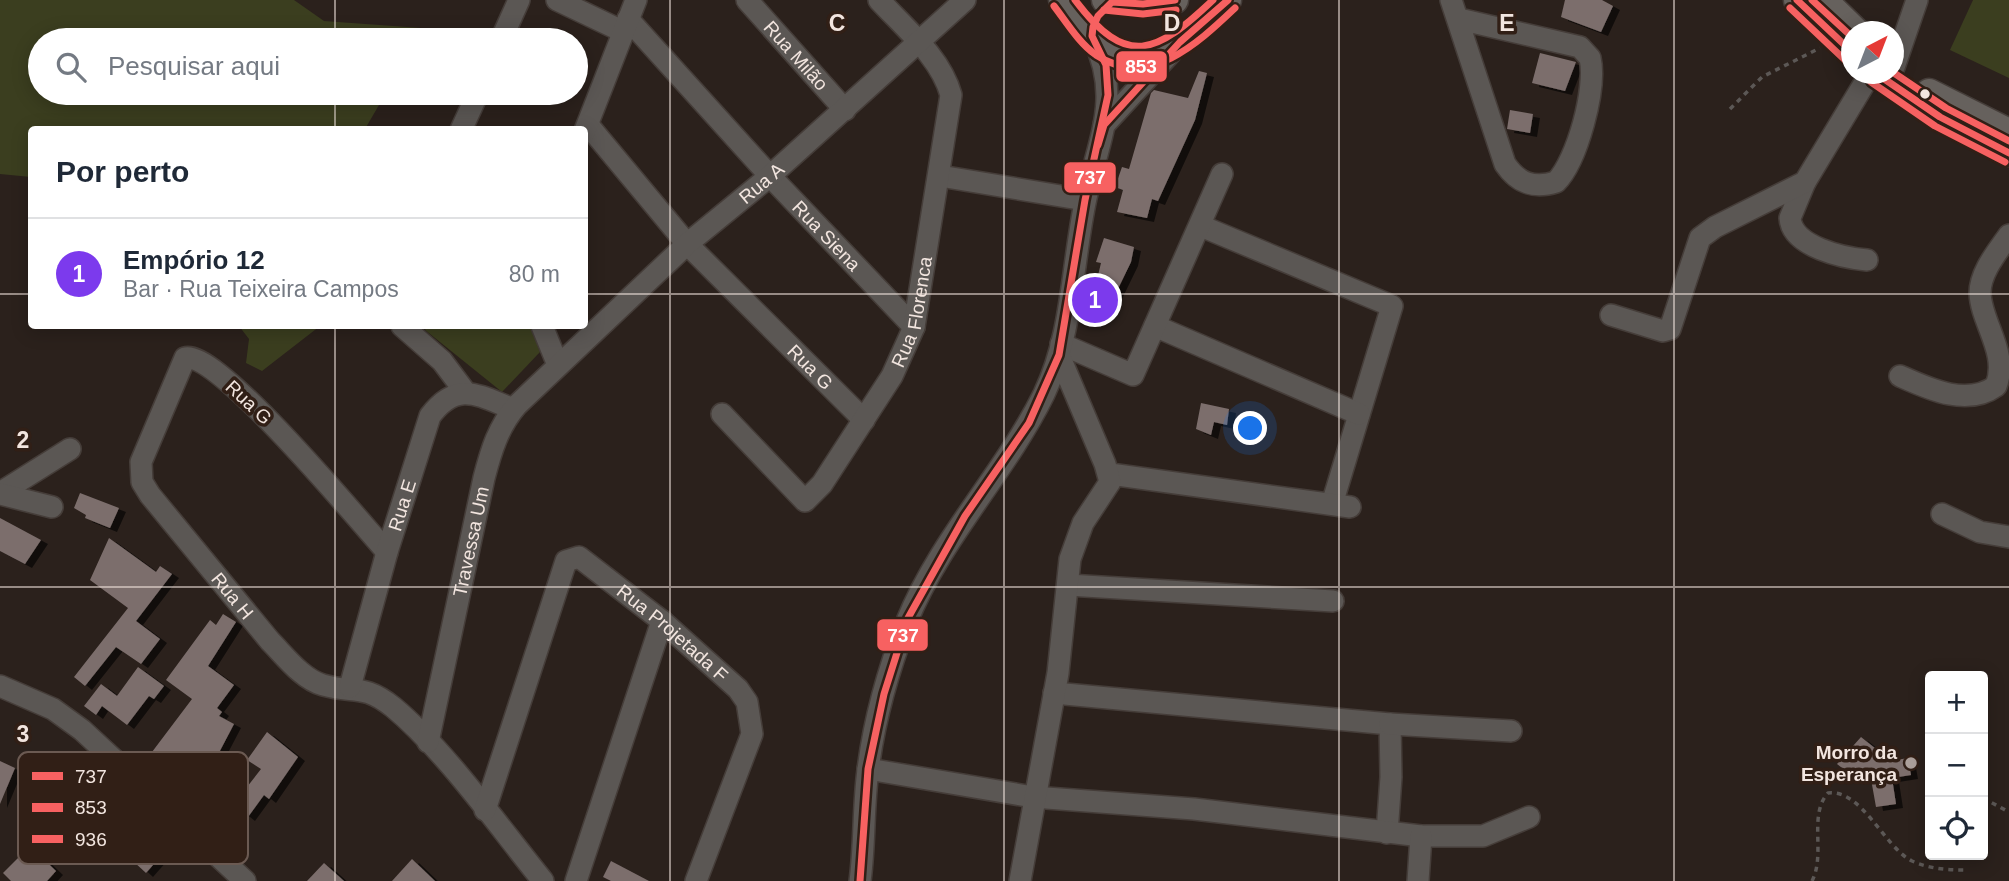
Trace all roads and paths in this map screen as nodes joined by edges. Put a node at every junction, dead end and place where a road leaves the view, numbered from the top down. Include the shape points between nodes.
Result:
1 (519, 0) edge
2 (557, 0) edge
3 (747, 0) edge
4 (879, 0) edge
5 (965, 0) edge
6 (1062, 0) edge
7 (1228, 0) edge
8 (1797, 0) edge
9 (1824, 0) edge
10 (1917, 0) edge
11 (1108, 1) edge
12 (1173, 1) edge
13 (1455, 10) edge
14 (629, 17) edge
15 (506, 28) edge
16 (1841, 28) edge
17 (1841, 35) edge
18 (1092, 36) junction
19 (1904, 37) edge
20 (918, 42) junction
21 (1180, 42) junction
22 (1841, 44) edge
23 (1904, 73) edge
24 (1864, 84) edge
25 (1890, 84) edge
26 (472, 105) edge
27 (1730, 109) dead end
28 (845, 110) junction
29 (1104, 125) junction
30 (463, 126) edge
31 (587, 126) edge
32 (588, 131) edge
33 (2009, 132) edge
34 (2009, 153) edge
35 (1222, 174) dead end
36 (770, 176) junction
37 (940, 176) junction
38 (1805, 183) junction
39 (1085, 200) junction
40 (1201, 226) junction
41 (2009, 235) edge
42 (687, 244) junction
43 (1867, 260) dead end
44 (1611, 314) dead end
45 (1155, 326) junction
46 (914, 327) junction
47 (405, 329) edge
48 (543, 329) edge
49 (1060, 350) junction
50 (558, 365) junction
51 (1900, 376) dead end
52 (466, 393) junction
53 (513, 409) junction
54 (722, 414) dead end
55 (1359, 414) junction
56 (864, 420) junction
57 (70, 449) dead end
58 (140, 472) joint
59 (1110, 474) junction
60 (0, 494) edge
61 (52, 508) dead end
62 (1942, 514) dead end
63 (2009, 537) edge
64 (387, 552) junction
65 (1068, 585) junction
66 (1333, 601) dead end
67 (662, 621) junction
68 (0, 686) edge
69 (350, 687) junction
70 (1054, 693) junction
71 (1390, 724) junction
72 (1511, 732) dead end
73 (428, 742) junction
74 (106, 752) edge
75 (868, 769) junction
76 (1033, 797) junction
77 (1988, 801) edge
78 (485, 810) junction
79 (2009, 812) edge
80 (1529, 817) dead end
81 (1387, 833) junction
82 (1420, 836) junction
83 (227, 864) edge
84 (1966, 870) dead end
85 (245, 881) edge
86 (543, 881) edge
87 (576, 881) edge
88 (696, 881) edge
89 (860, 881) edge
90 (1020, 881) edge
91 (1418, 881) edge
92 (1812, 881) edge

1 - 15 street
2 - 14 street
3 - 28 street, Rua Milão
4 - 20 street, Rua Florenca
5 - 20 street, Rua A
6 - 18 main road
7 - 21 main road
8 - 17 main road
9 - 16 main road
10 - 19 street
11 - 12 main road
11 - 18 main road
12 - 21 main road via 1180,18
13 - 13 street via 1505,164 1520,181 1532,186 1556,182 1577,142 1592,65 1586,51
14 - 31 street
14 - 36 street, Rua Siena
18 - 21 main road via 1114,53 1139,58
18 - 29 street via 1106,65
20 - 28 street, Rua A
20 - 37 street, Rua Florenca via 947,80 951,95
21 - 29 street
22 - 27 path via 1784,64 1762,77
23 - 33 main road via 1933,94
24 - 38 street
25 - 34 main road via 1958,129
26 - 30 street
28 - 36 street, Rua A
29 - 39 street
32 - 42 street, Rua G
35 - 40 street
36 - 42 street, Rua A
36 - 46 street, Rua Siena
37 - 39 street
37 - 46 street, Rua Florenca
38 - 43 street via 1790,218 1795,233 1832,254
38 - 44 street via 1706,232 1695,247 1670,329 1663,331
39 - 49 street
40 - 45 street
40 - 55 street via 1392,306
41 - 51 street via 1985,273 1980,293 1999,347 2002,372 1996,386 1974,396 1956,395
42 - 50 street, Rua A
42 - 56 street, Rua G
45 - 49 street via 1133,375
45 - 55 street
46 - 56 street, Rua Florenca via 892,376
47 - 52 street via 442,361
48 - 50 street
49 - 59 street
49 - 75 street via 1029,423 965,516 908,618 884,694
50 - 53 street, Travessa Um
52 - 53 street
52 - 64 street, Rua E via 448,398 430,416
53 - 73 street, Travessa Um via 498,433 484,478
54 - 56 street, Rua Florenca via 805,501 822,484
55 - 59 street via 1341,505
57 - 60 street
58 - 64 street, Rua G via 176,374 185,358 192,356 235,386
58 - 69 street, Rua H via 150,495 270,641 311,679 322,685
59 - 65 street via 1108,489 1075,540
60 - 61 street
62 - 63 street via 1980,532
64 - 69 street, Rua E
65 - 66 street
65 - 70 street
67 - 78 street, Rua Projetada F via 586,561 579,557 566,561
67 - 87 street
67 - 88 street, Rua Projetada F via 738,689 747,702 752,734
68 - 74 street via 53,709
69 - 73 street, Rua H via 371,692 392,706
70 - 71 street
70 - 76 street
71 - 72 street
71 - 81 street
73 - 78 street, Rua H
75 - 76 street
75 - 89 street
76 - 81 street via 1194,809
76 - 90 street
77 - 79 path
78 - 86 street, Rua H
80 - 82 street via 1483,836
81 - 82 street
82 - 91 street
83 - 85 street
84 - 92 path via 1938,870 1910,860 1850,799 1836,792 1828,793 1819,809 1819,866

